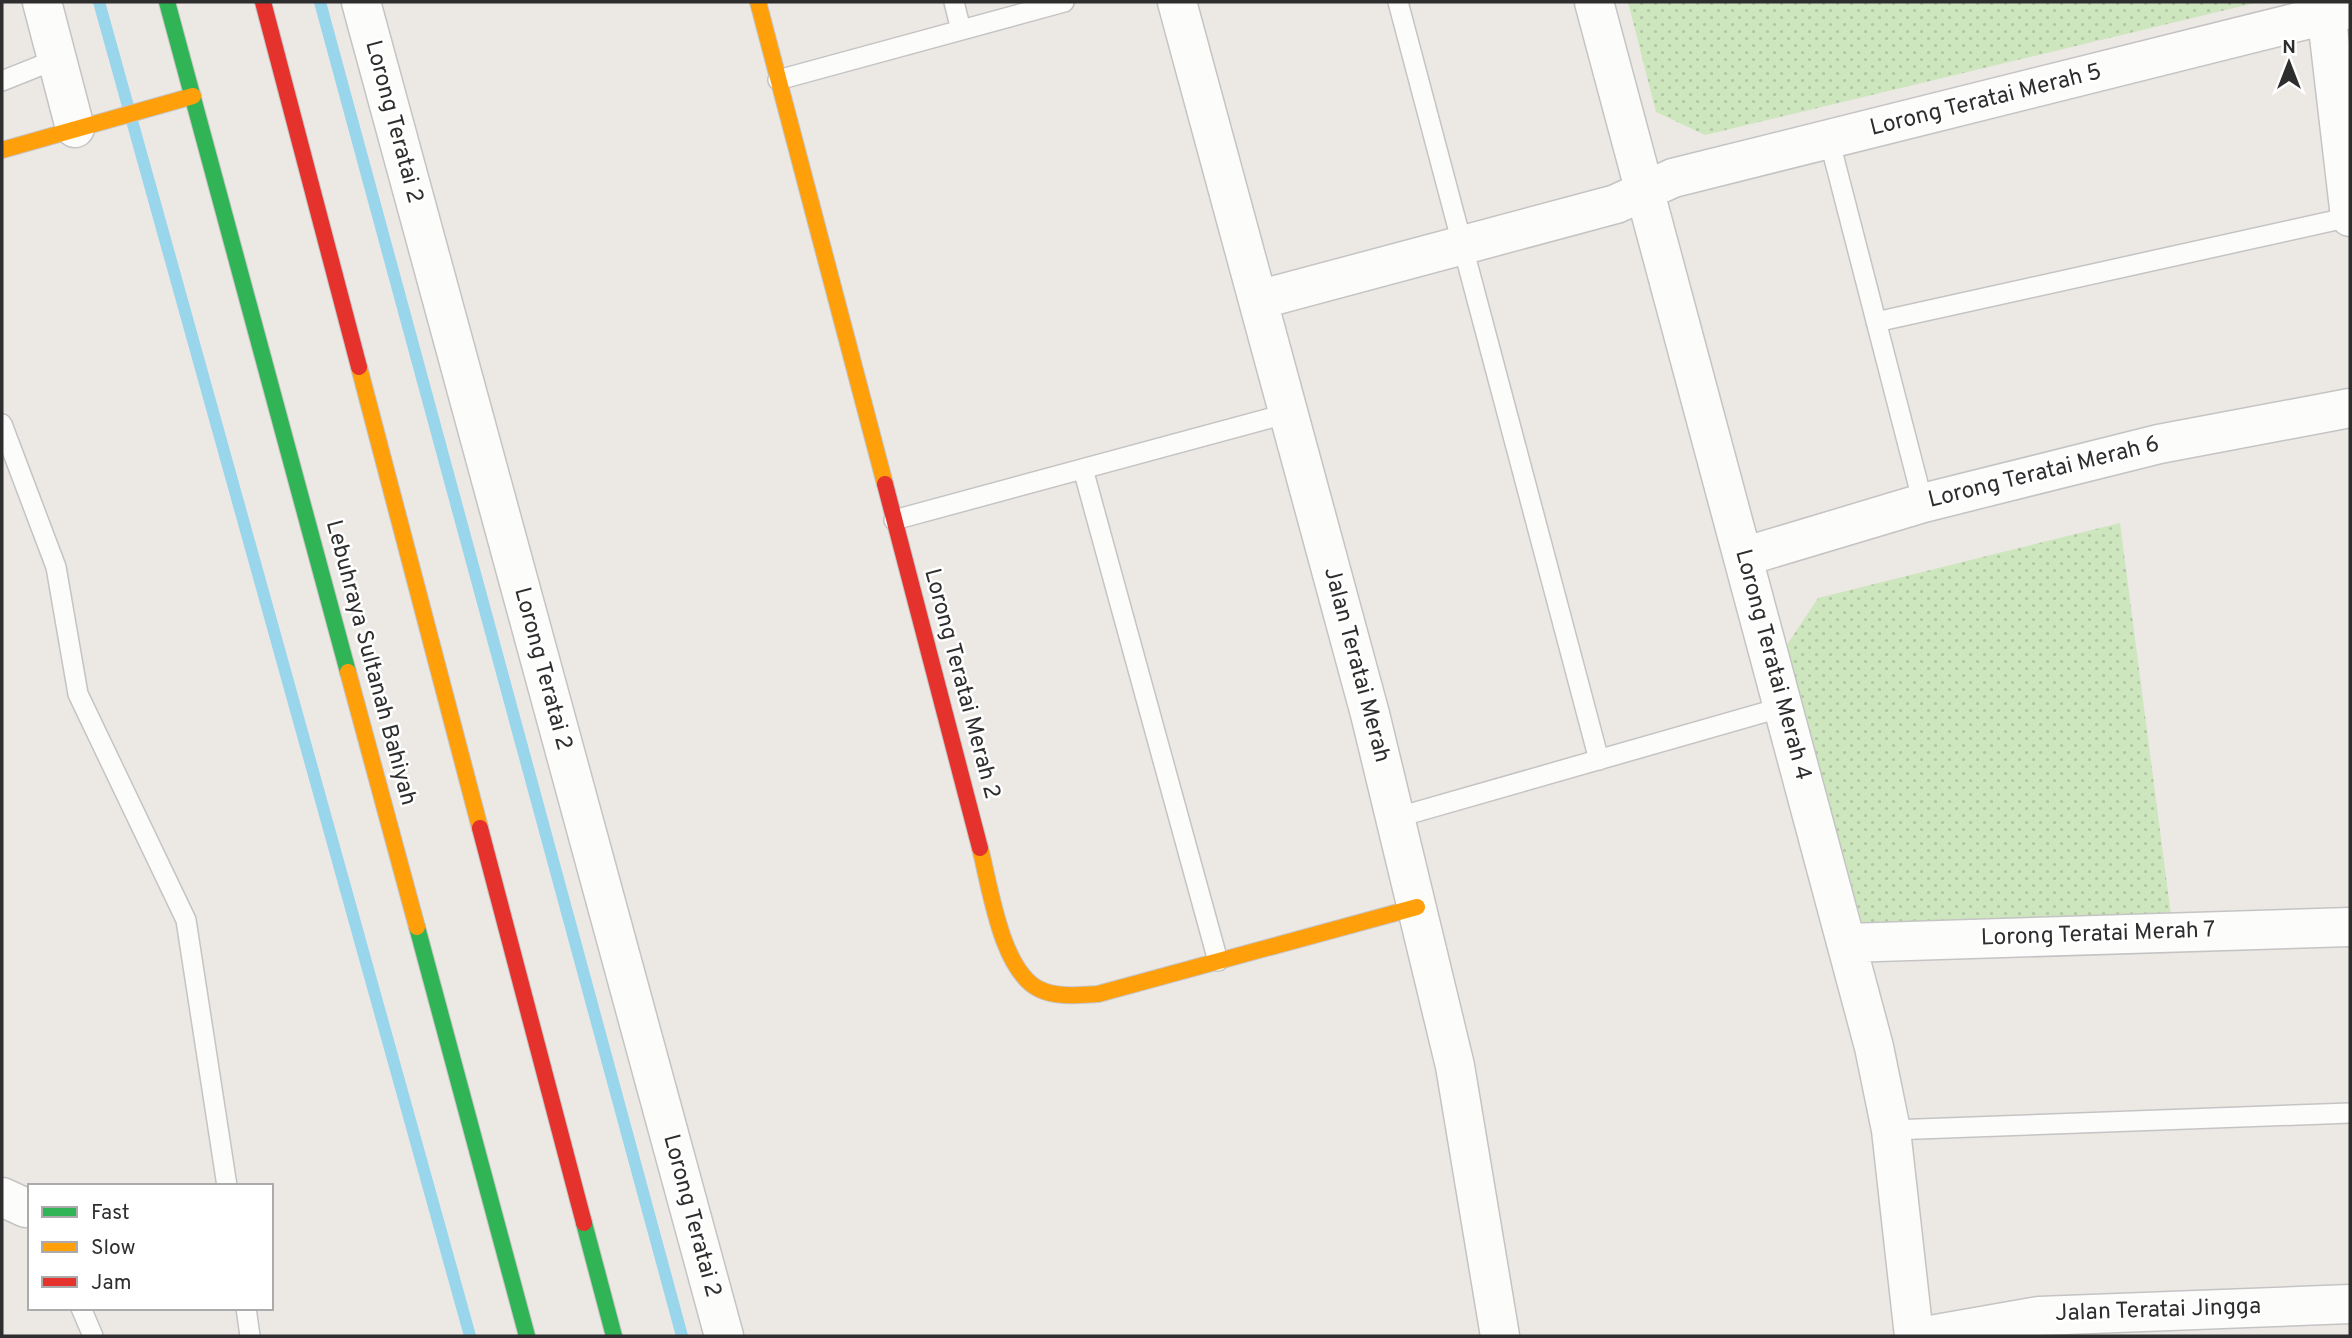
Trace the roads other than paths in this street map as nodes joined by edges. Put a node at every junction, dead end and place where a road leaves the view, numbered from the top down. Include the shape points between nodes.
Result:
1 (42, 2) edge
2 (167, 2) edge
3 (262, 2) edge
4 (361, 2) edge
5 (758, 2) edge
6 (954, 2) edge
7 (1064, 2) edge
8 (1177, 2) edge
9 (1398, 2) edge
10 (1594, 2) edge
11 (2335, 9) edge
12 (961, 30) junction
13 (57, 59) junction
14 (778, 80) junction
15 (2, 81) edge
16 (193, 96) junction
17 (89, 124) junction
18 (1829, 139) junction
19 (2, 150) edge
20 (1645, 191) junction
21 (2350, 217) edge
22 (1463, 245) junction
23 (1258, 300) junction
24 (1876, 322) junction
25 (2350, 408) edge
26 (1289, 413) junction
27 (2, 424) edge
28 (1083, 469) junction
29 (1923, 503) junction
30 (894, 520) junction
31 (1743, 557) junction
32 (1783, 707) junction
33 (1599, 760) junction
34 (1395, 818) junction
35 (1417, 908) junction
36 (2350, 927) edge
37 (1847, 943) junction
38 (1218, 961) junction
39 (2350, 1113) edge
40 (1891, 1130) junction
41 (227, 1184) edge
42 (2350, 1304) edge
43 (82, 1310) edge
44 (246, 1310) edge
45 (93, 1336) edge
46 (250, 1336) edge
47 (527, 1336) edge
48 (614, 1336) edge
49 (724, 1336) edge
50 (1500, 1336) edge
51 (1914, 1336) edge
52 (1926, 1336) edge

1 - 13 street
2 - 16 main road, Lebuhraya Sultanah Bahiyah
3 - 48 main road
4 - 49 street, Lorong Teratai 2
5 - 14 main road, Lorong Teratai Merah 2
6 - 12 lane
7 - 12 lane
8 - 23 street, Jalan Teratai Merah
9 - 22 lane
10 - 20 street, Lorong Teratai Merah 4
11 - 18 street, Lorong Teratai Merah 5
11 - 21 street
12 - 14 lane
13 - 15 lane
13 - 17 street
14 - 30 main road, Lorong Teratai Merah 2
16 - 17 main road
16 - 47 main road, Lebuhraya Sultanah Bahiyah
17 - 19 main road
18 - 20 street, Lorong Teratai Merah 5 via 1673,178
18 - 24 lane
20 - 22 street, Lorong Teratai Merah 5 via 1616,204
20 - 31 street, Lorong Teratai Merah 4
21 - 24 lane
22 - 23 street, Lorong Teratai Merah 5
22 - 33 lane
23 - 26 street, Jalan Teratai Merah
24 - 29 lane
25 - 29 street, Lorong Teratai Merah 6 via 2159,444
26 - 28 lane
26 - 34 street, Jalan Teratai Merah
27 - 41 lane via 56,567 78,694 186,920
28 - 30 lane
28 - 38 lane
29 - 31 street, Lorong Teratai Merah 6
30 - 38 main road, Lorong Teratai Merah 2 via 1016,971 1038,989 1067,997
31 - 32 street, Lorong Teratai Merah 4
32 - 33 lane
32 - 37 street, Lorong Teratai Merah 4
33 - 34 lane
34 - 35 street, Jalan Teratai Merah
35 - 38 main road, Lorong Teratai Merah 2
35 - 50 street, Jalan Teratai Merah via 1468,1126
36 - 37 street, Lorong Teratai Merah 7
37 - 40 street, Lorong Teratai Merah 4
39 - 40 lane
40 - 51 street, Lorong Teratai Merah 4
42 - 52 street, Jalan Teratai Jingga via 2039,1316
43 - 45 lane
44 - 46 lane

